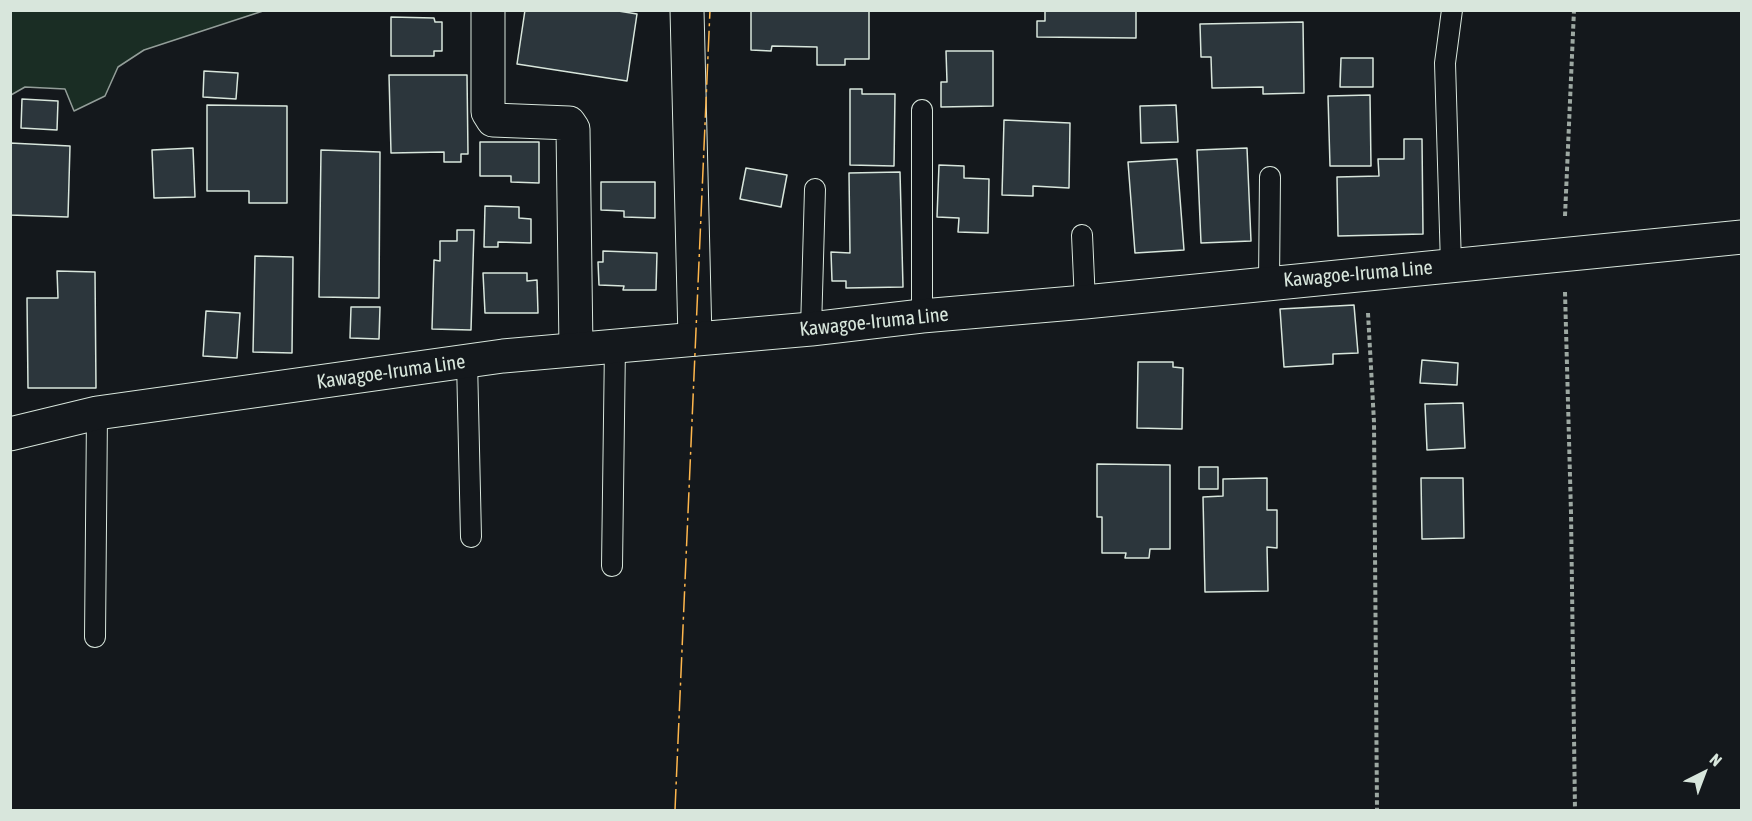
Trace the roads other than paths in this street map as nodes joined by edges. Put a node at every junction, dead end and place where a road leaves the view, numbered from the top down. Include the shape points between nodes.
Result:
1 (488, 10) edge
2 (687, 10) edge
3 (1452, 10) edge
4 (922, 110) dead end
5 (1270, 177) dead end
6 (815, 189) dead end
7 (1082, 235) dead end
8 (1742, 237) edge
9 (1451, 265) junction
10 (1269, 282) junction
11 (1085, 302) junction
12 (922, 316) junction
13 (810, 329) junction
14 (695, 339) junction
15 (615, 345) junction
16 (576, 349) junction
17 (467, 361) junction
18 (97, 413) junction
19 (10, 434) edge
20 (471, 537) dead end
21 (612, 566) dead end
22 (94, 637) dead end

1 - 16 main road via 488,112 493,120 569,123 573,129
2 - 14 main road
3 - 9 lane via 1445,63
4 - 12 lane
5 - 10 lane
6 - 13 lane
7 - 11 lane
8 - 9 main road, Kawagoe-Iruma Line
9 - 10 main road, Kawagoe-Iruma Line
10 - 11 main road, Kawagoe-Iruma Line
11 - 12 main road, Kawagoe-Iruma Line
12 - 13 main road, Kawagoe-Iruma Line
13 - 14 main road, Kawagoe-Iruma Line
14 - 15 main road, Kawagoe-Iruma Line
15 - 16 main road, Kawagoe-Iruma Line
15 - 21 lane
16 - 17 main road, Kawagoe-Iruma Line
17 - 18 main road, Kawagoe-Iruma Line
17 - 20 lane
18 - 19 main road, Kawagoe-Iruma Line
18 - 22 lane

